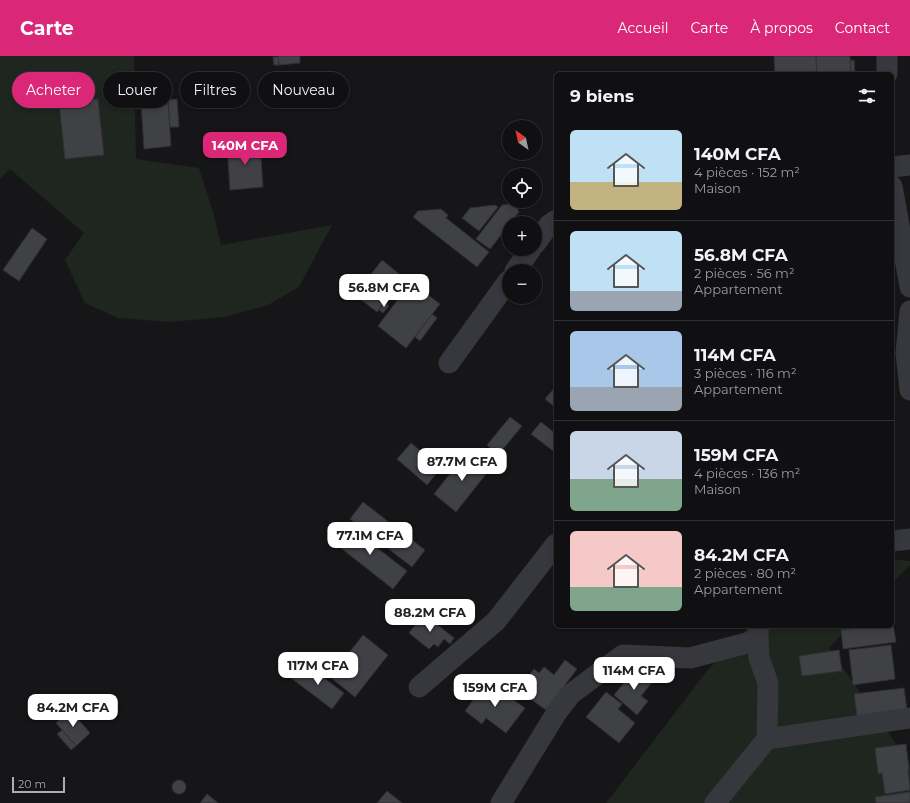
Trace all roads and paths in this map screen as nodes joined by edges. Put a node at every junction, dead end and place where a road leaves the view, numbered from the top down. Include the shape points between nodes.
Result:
1 (886, 56) edge
2 (887, 72) edge
3 (910, 165) edge
4 (894, 167) edge
5 (894, 197) edge
6 (554, 221) edge
7 (542, 234) edge
8 (910, 287) edge
9 (502, 290) edge
10 (910, 311) edge
11 (903, 353) edge
12 (449, 363) dead end
13 (910, 390) edge
14 (910, 538) edge
15 (894, 541) edge
16 (554, 547) edge
17 (758, 633) edge
18 (419, 687) dead end
19 (910, 718) edge
20 (767, 739) junction
21 (501, 803) edge
22 (715, 803) edge

1 - 2 street
3 - 4 street
5 - 8 street
6 - 7 street
9 - 12 street
10 - 11 street
11 - 13 street
14 - 15 street
16 - 18 street via 496,621
17 - 20 street via 759,658 768,683
17 - 21 street via 690,658 623,656 572,694 557,712
19 - 20 street
20 - 22 street

